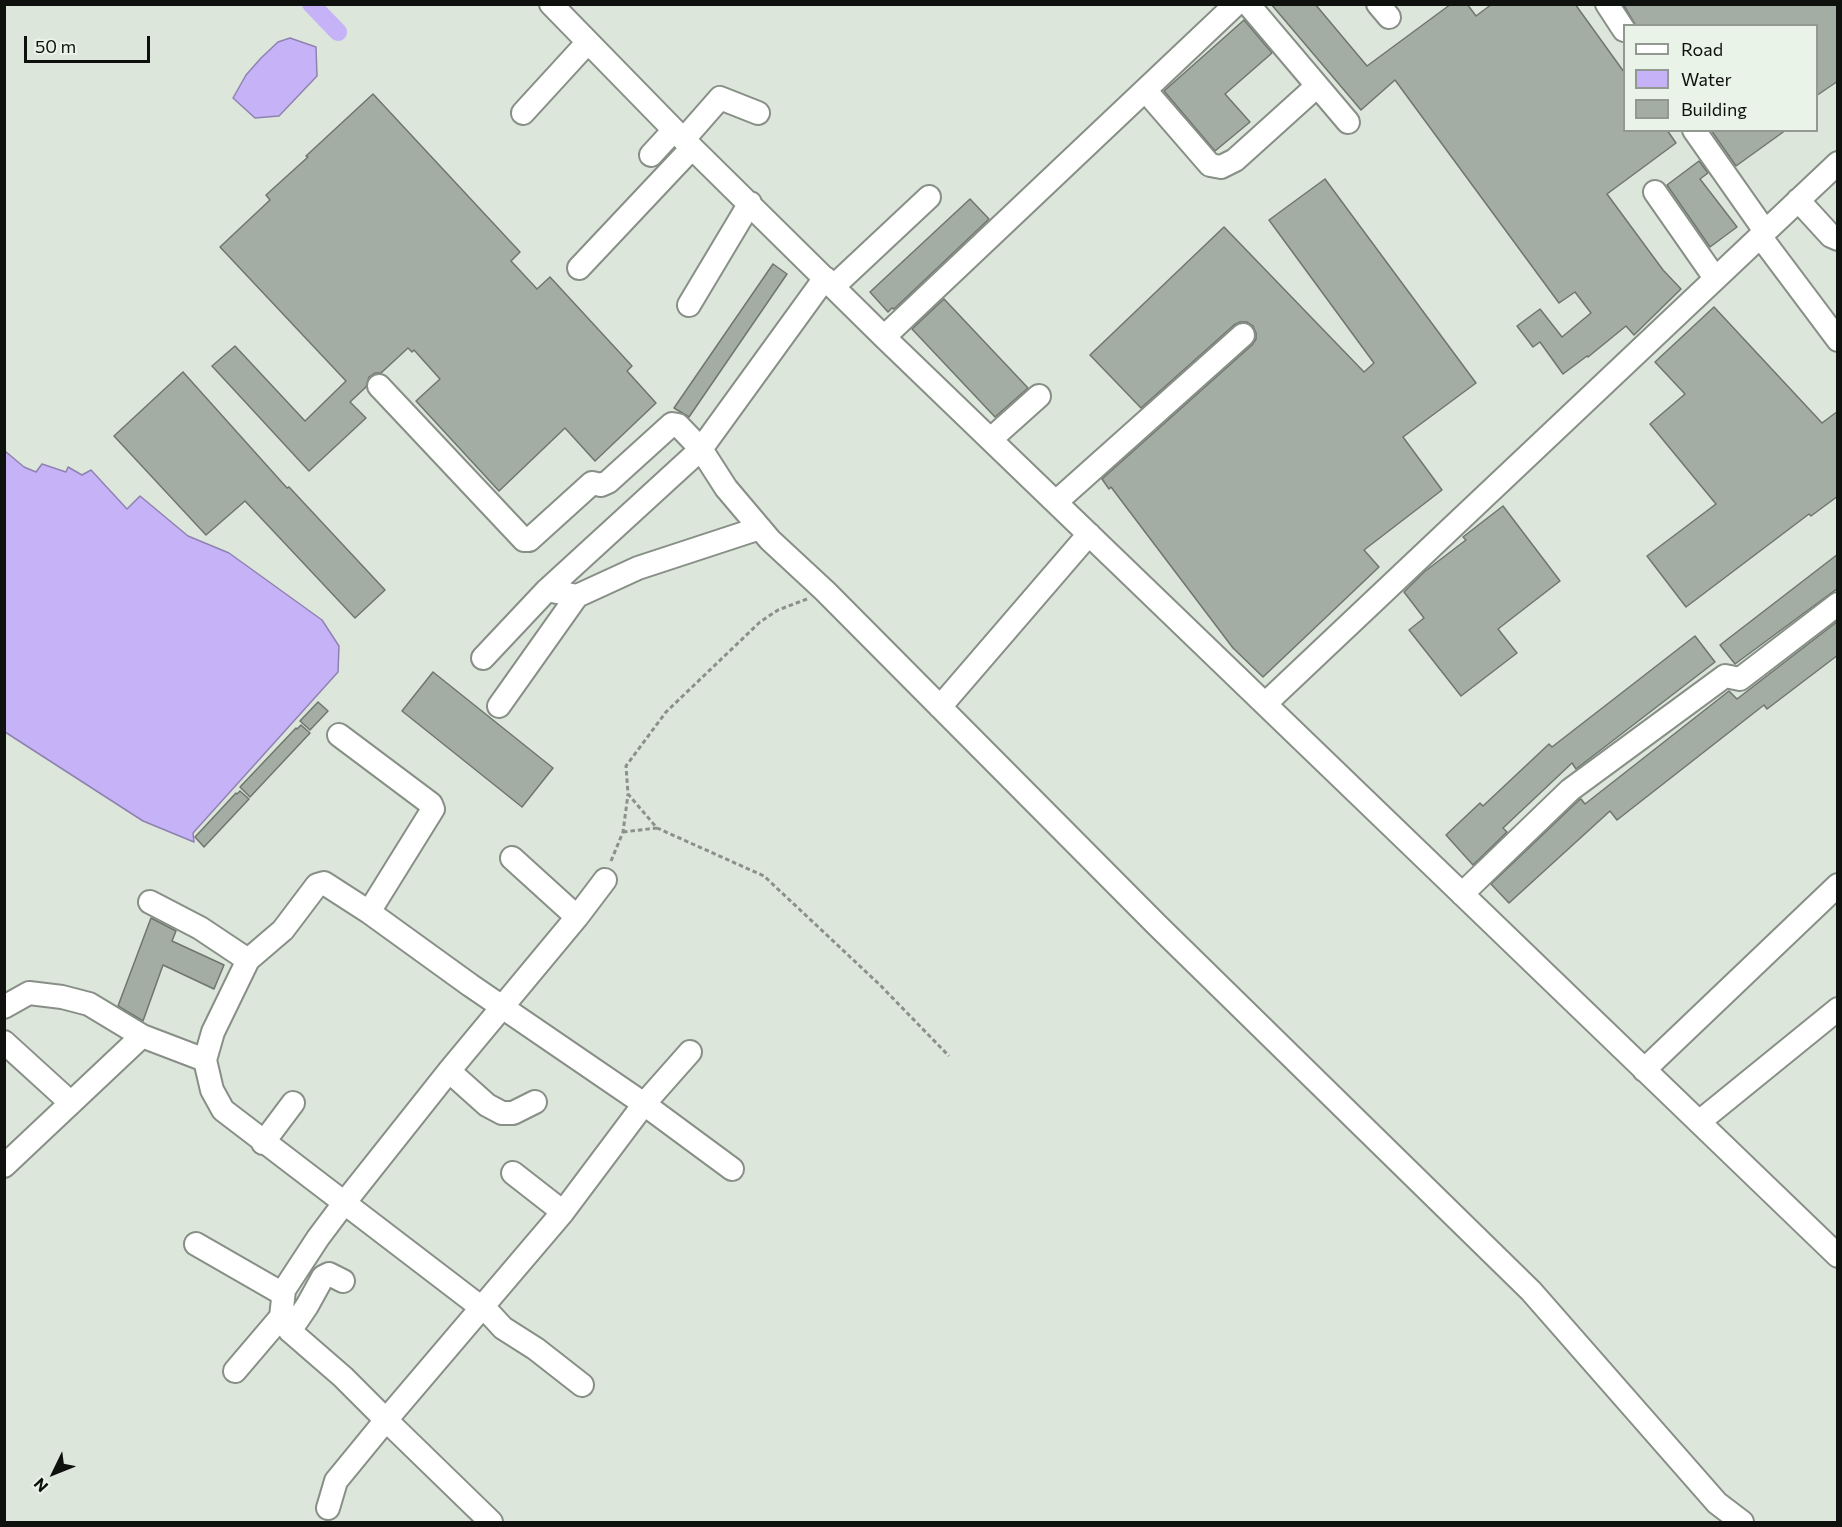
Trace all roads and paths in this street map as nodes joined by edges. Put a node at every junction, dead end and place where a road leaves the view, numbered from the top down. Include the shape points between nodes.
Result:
1 (551, 4) edge
2 (1236, 4) edge
3 (1248, 4) edge
4 (1607, 4) edge
5 (1623, 28) edge
6 (588, 42) junction
7 (1317, 86) junction
8 (1145, 90) junction
9 (524, 113) dead end
10 (758, 113) dead end
11 (1348, 122) dead end
12 (1696, 132) edge
13 (683, 139) junction
14 (651, 155) dead end
15 (1838, 163) edge
16 (1655, 192) dead end
17 (929, 197) dead end
18 (1798, 200) junction
19 (750, 203) junction
20 (1762, 234) junction
21 (1838, 239) edge
22 (579, 268) dead end
23 (1715, 278) junction
24 (830, 282) junction
25 (689, 305) dead end
26 (1243, 335) dead end
27 (884, 337) junction
28 (1838, 340) edge
29 (379, 386) dead end
30 (1039, 396) dead end
31 (991, 439) junction
32 (701, 449) junction
33 (1056, 502) junction
34 (760, 528) junction
35 (1089, 534) junction
36 (547, 590) junction
37 (825, 591) junction
38 (577, 596) junction
39 (1838, 604) edge
40 (483, 658) dead end
41 (1265, 704) junction
42 (499, 706) dead end
43 (940, 706) junction
44 (339, 735) dead end
45 (628, 794) junction
46 (657, 828) junction
47 (623, 832) junction
48 (512, 858) dead end
49 (606, 875) joint
50 (1838, 885) edge
51 (1462, 894) junction
52 (150, 902) dead end
53 (369, 912) junction
54 (577, 917) junction
55 (248, 960) junction
56 (503, 1006) junction
57 (4, 1007) edge
58 (1835, 1016) edge
59 (142, 1036) junction
60 (4, 1042) edge
61 (690, 1052) dead end
62 (949, 1056) dead end
63 (205, 1060) junction
64 (1644, 1070) junction
65 (449, 1071) junction
66 (534, 1102) dead end
67 (72, 1103) junction
68 (293, 1103) dead end
69 (644, 1104) junction
70 (1699, 1122) junction
71 (264, 1143) junction
72 (4, 1166) edge
73 (732, 1169) dead end
74 (513, 1173) dead end
75 (345, 1202) junction
76 (563, 1212) junction
77 (196, 1245) dead end
78 (1838, 1256) edge
79 (343, 1281) dead end
80 (284, 1294) junction
81 (481, 1308) junction
82 (286, 1324) junction
83 (236, 1371) dead end
84 (582, 1385) dead end
85 (386, 1420) junction
86 (328, 1508) dead end
87 (491, 1522) edge
88 (1742, 1522) edge

1 - 6 street
2 - 8 street
3 - 7 street
4 - 5 street
6 - 9 street
6 - 13 street
7 - 8 street via 1235,160 1221,167 1210,165
7 - 11 street
8 - 27 street
10 - 13 street via 720,98
12 - 20 street
13 - 14 street
13 - 19 street
13 - 22 street
15 - 18 street
16 - 23 street
17 - 24 street
18 - 20 street
18 - 21 street
19 - 24 street
19 - 25 street
20 - 23 street
20 - 28 street
23 - 41 street
24 - 27 street
24 - 32 street
26 - 33 street
27 - 31 street
29 - 32 street via 524,540 529,540 592,483 608,482 672,424 684,430
30 - 31 street
31 - 33 street
32 - 34 street via 726,488
32 - 36 street
33 - 35 street
34 - 37 street
34 - 38 street via 638,568
35 - 41 street
35 - 43 street
36 - 38 street
36 - 40 street
37 - 43 street
37 - 45 path via 778,610 760,622 666,712 626,766
38 - 42 street
39 - 51 street via 1740,679 1725,676 1570,790
41 - 51 street
43 - 88 street via 1531,1291 1717,1503
44 - 53 street via 434,809
45 - 46 path
45 - 47 path
46 - 47 path
46 - 62 path via 764,876
47 - 49 path
48 - 54 street
49 - 54 street
50 - 64 street
51 - 64 street
52 - 55 street via 200,928
53 - 55 street via 324,884 317,885 283,930
53 - 56 street
54 - 56 street
55 - 63 street via 213,1032
56 - 65 street
56 - 69 street
57 - 59 street via 29,993 62,997 89,1004
58 - 70 street
59 - 63 street
59 - 67 street
60 - 67 street
61 - 69 street
63 - 71 street via 212,1090 223,1110
64 - 70 street
65 - 66 street via 487,1105 502,1113 513,1113
65 - 75 street
67 - 72 street
68 - 71 street
69 - 73 street
69 - 76 street
70 - 78 street
71 - 75 street
74 - 76 street
75 - 80 street
75 - 81 street
76 - 81 street
77 - 80 street
79 - 82 street via 329,1274 323,1276 307,1306
80 - 82 street
81 - 84 street
81 - 85 street
82 - 83 street
82 - 85 street
85 - 86 street via 336,1481
85 - 87 street

